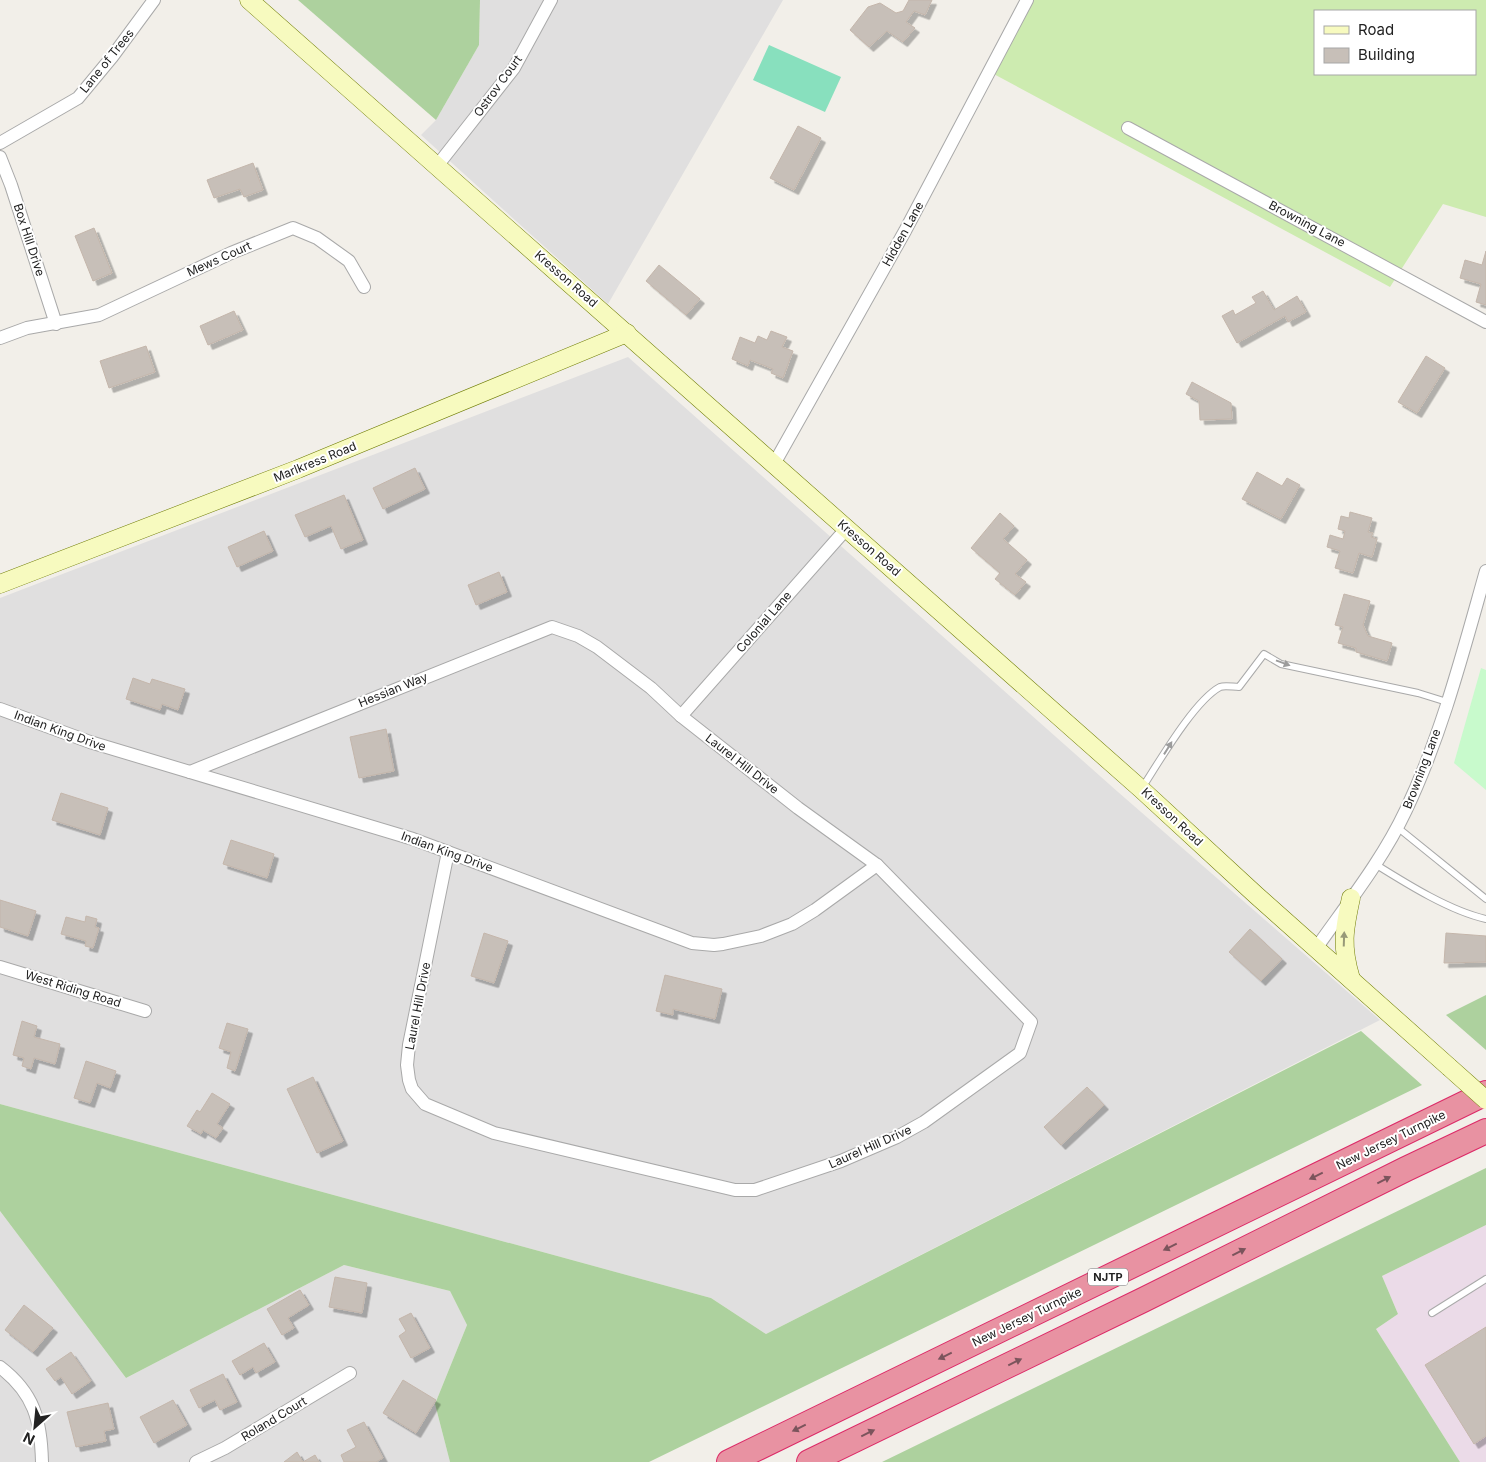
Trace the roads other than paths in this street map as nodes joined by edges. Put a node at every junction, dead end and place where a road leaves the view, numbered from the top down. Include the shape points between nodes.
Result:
1 (154, 0) edge
2 (249, 0) edge
3 (551, 0) edge
4 (1027, 0) edge
5 (1128, 128) dead end
6 (0, 143) edge
7 (0, 157) edge
8 (437, 166) junction
9 (364, 287) dead end
10 (1486, 322) edge
11 (56, 324) junction
12 (627, 333) junction
13 (0, 338) edge
14 (774, 464) junction
15 (847, 528) junction
16 (1486, 571) edge
17 (0, 584) edge
18 (1483, 594) edge
19 (597, 646) joint
20 (1447, 702) junction
21 (0, 709) edge
22 (681, 716) junction
23 (190, 772) junction
24 (1142, 789) junction
25 (1398, 827) junction
26 (448, 852) junction
27 (1375, 864) junction
28 (878, 865) junction
29 (1351, 898) junction
30 (1486, 899) edge
31 (1486, 918) edge
32 (1317, 947) junction
33 (0, 968) edge
34 (1351, 979) junction
35 (145, 1011) dead end
36 (1486, 1093) edge
37 (1486, 1100) edge
38 (1486, 1131) edge
39 (1486, 1279) edge
40 (1432, 1313) dead end
41 (0, 1367) edge
42 (350, 1373) dead end
43 (42, 1462) edge
44 (196, 1462) edge
45 (729, 1462) edge
46 (809, 1462) edge

1 - 6 street, Lane of Trees via 78,98
2 - 8 street, Kresson Road
3 - 8 street, Ostrov Court via 514,68
4 - 14 street, Hidden Lane via 905,231
5 - 10 street, Browning Lane
7 - 11 street, Box Hill Drive
8 - 12 street, Kresson Road
9 - 11 street, Mews Court via 349,261 317,238 293,228 231,253 99,315
11 - 13 street via 27,328
12 - 14 street, Kresson Road
12 - 17 street, Marlkress Road via 298,469
14 - 15 street, Kresson Road
15 - 22 street, Colonial Lane
15 - 24 street, Kresson Road
16 - 18 street, Browning Lane
18 - 20 street, Browning Lane
19 - 22 street, Laurel Hill Drive
19 - 23 street, Hessian Way via 552,627
24 -> 20 lane via 1177,733 1208,695 1222,686 1239,687 1264,654 1281,664 1418,692
20 - 25 street, Browning Lane via 1428,758
21 - 23 street, Indian King Drive via 90,742
22 - 28 street, Laurel Hill Drive via 798,808
23 - 26 street, Indian King Drive
24 - 32 street, Kresson Road
25 - 27 street, Browning Lane
25 - 30 lane
26 - 28 street, Indian King Drive via 692,943 714,945 761,936 792,924
26 - 28 street, Laurel Hill Drive via 409,1045 408,1080 412,1089 425,1104 494,1133 735,1190 755,1190 842,1161 897,1138 1020,1053 1031,1022
27 - 29 street, Browning Lane
27 - 31 lane via 1433,898 1464,913
29 - 32 street, Browning Lane
34 -> 29 street via 1343,943
32 - 34 street, Kresson Road
33 - 35 street, West Riding Road
34 - 37 street, Kresson Road, bridge
36 -> 45 highway, New Jersey Turnpike / NJTP
46 -> 38 highway
39 - 40 lane
41 - 43 street via 17,1381 35,1412 42,1439
42 - 44 street, Roland Court

